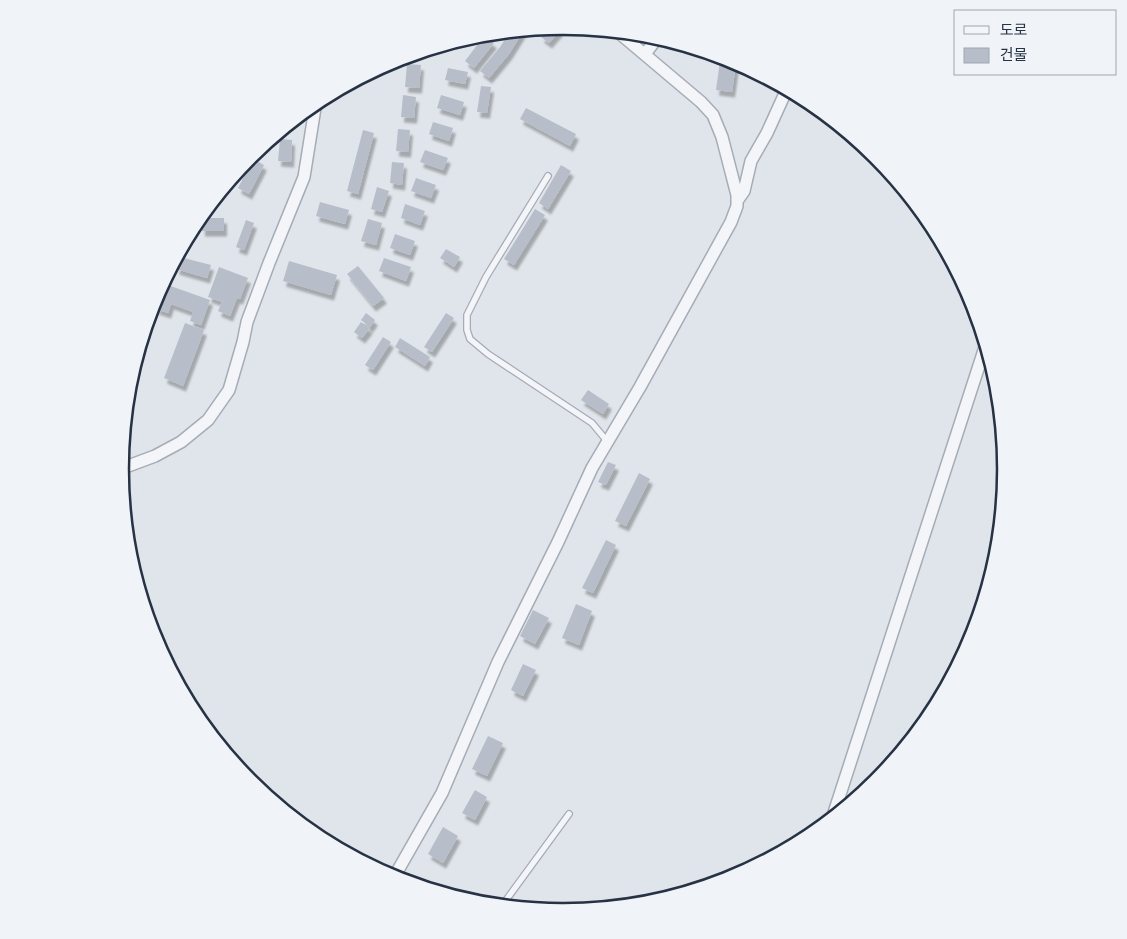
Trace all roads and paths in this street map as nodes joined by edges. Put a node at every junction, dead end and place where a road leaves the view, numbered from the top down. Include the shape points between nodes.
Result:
1 (628, 40) edge
2 (653, 44) edge
3 (645, 54) junction
4 (784, 95) edge
5 (314, 114) edge
6 (548, 176) dead end
7 (737, 201) junction
8 (982, 355) edge
9 (607, 441) junction
10 (129, 466) edge
11 (836, 807) edge
12 (569, 814) dead end
13 (398, 871) edge
14 (506, 900) edge

1 - 3 street
2 - 3 street
3 - 7 street via 713,115 722,137
4 - 7 street via 750,161 744,190
5 - 10 street via 304,177 247,322 229,390 208,420 182,442
6 - 9 lane via 466,315 467,330 470,339 488,354 592,423
7 - 9 street via 731,222
8 - 11 street
9 - 13 street via 498,662 442,794
12 - 14 lane

